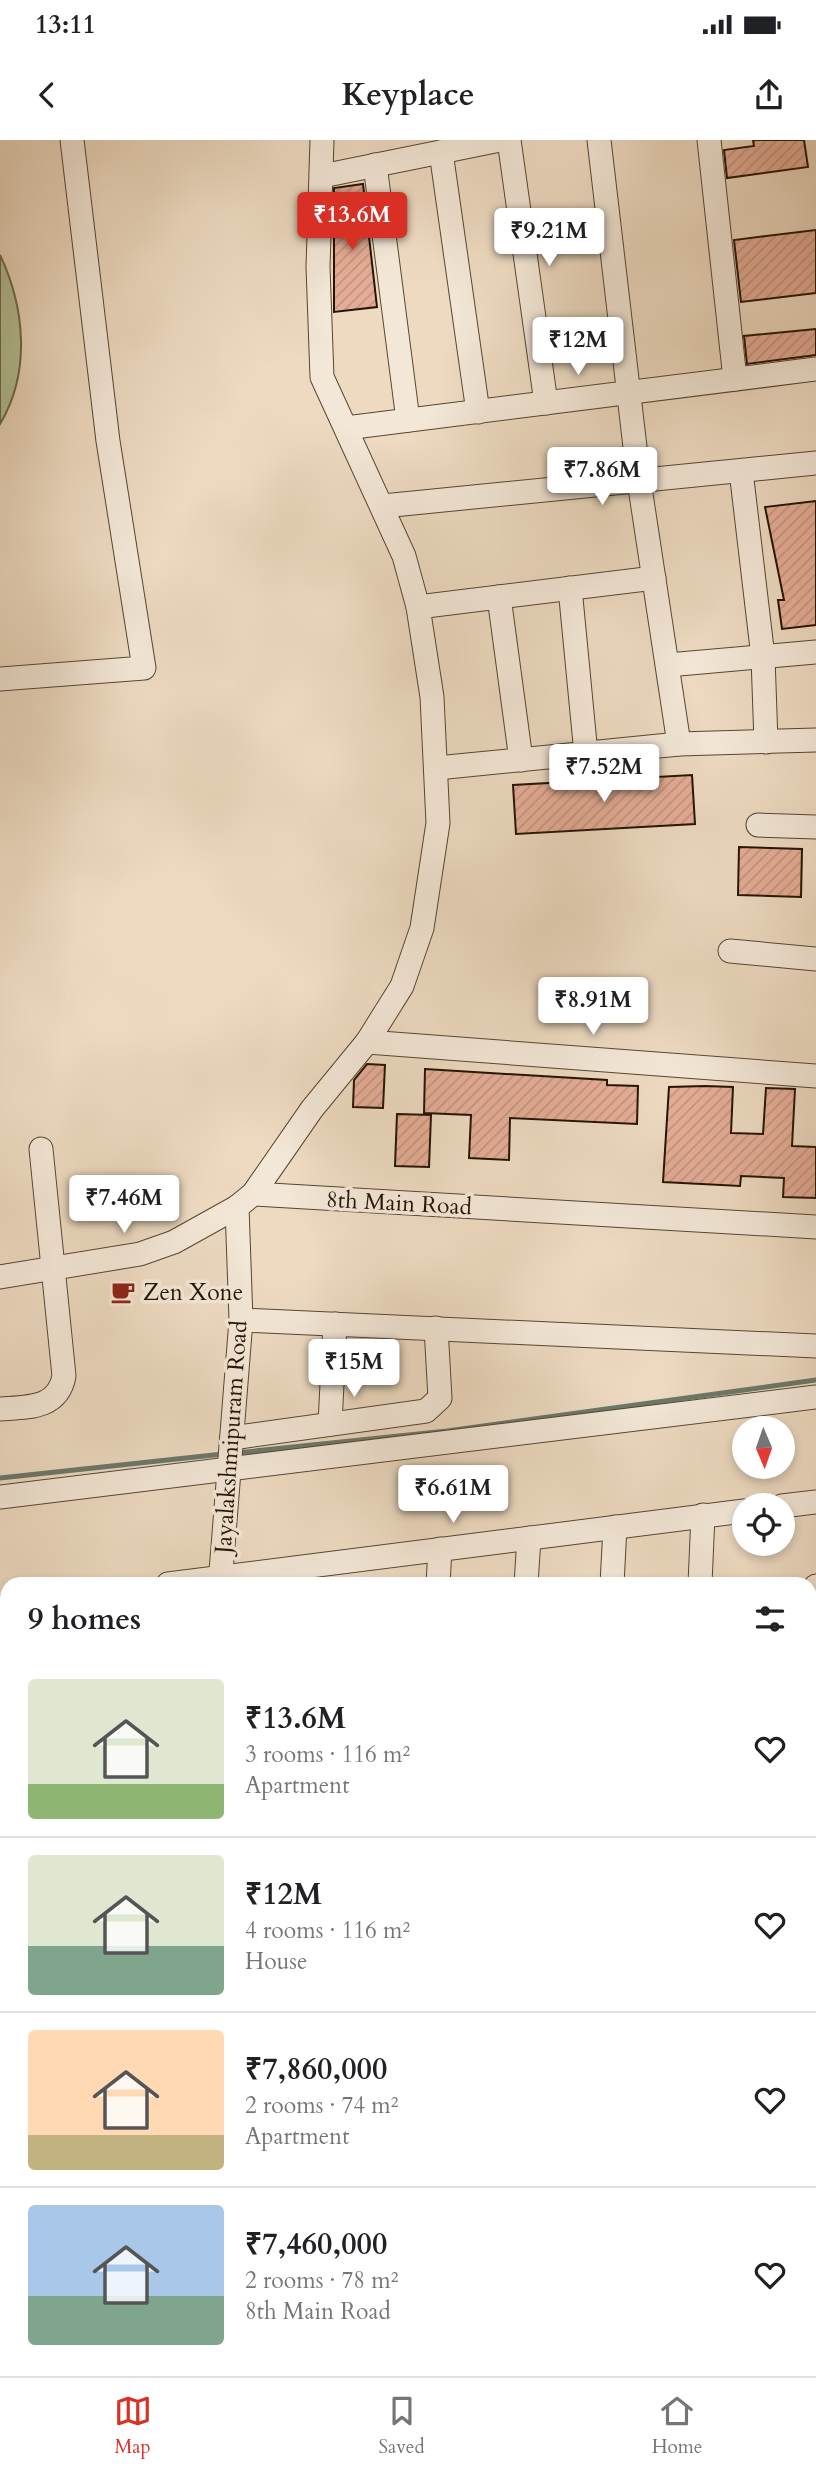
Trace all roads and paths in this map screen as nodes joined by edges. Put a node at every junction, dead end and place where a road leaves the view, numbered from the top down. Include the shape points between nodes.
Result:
1 (72, 140) edge
2 (322, 140) edge
3 (500, 140) edge
4 (509, 140) edge
5 (599, 140) edge
6 (709, 140) edge
7 (441, 152) junction
8 (375, 165) junction
9 (322, 176) junction
10 (816, 369) edge
11 (735, 379) junction
12 (629, 392) junction
13 (546, 403) junction
14 (478, 412) junction
15 (408, 420) junction
16 (346, 428) junction
17 (816, 463) edge
18 (741, 471) junction
19 (639, 481) junction
20 (383, 506) junction
21 (654, 578) junction
22 (570, 588) junction
23 (499, 597) junction
24 (418, 607) junction
25 (816, 652) edge
26 (763, 657) junction
27 (668, 665) junction
28 (0, 679) edge
29 (816, 740) edge
30 (766, 742) junction
31 (679, 744) junction
32 (586, 754) junction
33 (521, 760) junction
34 (437, 768) junction
35 (758, 825) dead end
36 (816, 827) edge
37 (730, 951) dead end
38 (816, 958) edge
39 (367, 1042) junction
40 (816, 1076) edge
41 (41, 1149) dead end
42 (245, 1201) junction
43 (816, 1227) edge
44 (52, 1269) junction
45 (0, 1277) edge
46 (241, 1320) junction
47 (335, 1324) junction
48 (436, 1328) junction
49 (816, 1346) edge
50 (816, 1397) edge
51 (0, 1409) edge
52 (330, 1424) junction
53 (232, 1438) junction
54 (229, 1470) junction
55 (0, 1497) edge
56 (816, 1502) edge
57 (795, 1504) edge
58 (732, 1512) edge
59 (703, 1516) junction
60 (615, 1527) junction
61 (529, 1538) junction
62 (440, 1549) junction
63 (338, 1573) edge
64 (221, 1577) edge
65 (271, 1577) edge
66 (438, 1577) edge
67 (526, 1577) edge
68 (612, 1577) edge
69 (700, 1577) edge

1 - 28 street via 108,440 145,668
2 - 9 street
3 - 7 street
4 - 13 street
5 - 12 street
6 - 11 street
7 - 8 street
7 - 14 street
8 - 9 street
8 - 15 street
9 - 16 street via 318,267 322,377
10 - 11 street
11 - 12 street
12 - 13 street
12 - 19 street
13 - 14 street
14 - 15 street
15 - 16 street
16 - 20 street
17 - 18 street
18 - 19 street
18 - 26 street
19 - 20 street
19 - 21 street
20 - 24 street
21 - 22 street
21 - 27 street
22 - 23 street
22 - 32 street
23 - 24 street
23 - 33 street
24 - 34 street
25 - 26 street
26 - 27 street
26 - 30 street
27 - 31 street
29 - 30 street
30 - 31 street
31 - 32 street
32 - 33 street
33 - 34 street
34 - 39 street via 438,824 422,928 402,986
35 - 36 street
37 - 38 street
39 - 40 street
39 - 42 street
41 - 44 street
42 - 43 street, 8th Main Road
42 - 44 street via 174,1242 140,1254
42 - 46 street, Jayalakshmipuram Road
44 - 45 street
44 - 51 street via 62,1389 50,1402
46 - 47 street
46 - 53 street, Jayalakshmipuram Road
47 - 48 street
47 - 52 street
48 - 49 street
48 - 52 street via 440,1398 435,1405 426,1411
50 - 54 street
52 - 53 street
53 - 54 street, Jayalakshmipuram Road
54 - 55 street
54 - 64 street, Jayalakshmipuram Road
56 - 57 street
58 - 59 street
59 - 60 street
59 - 69 street
60 - 61 street
60 - 68 street
61 - 62 street
61 - 67 street
62 - 63 street
62 - 66 street
63 - 65 street

